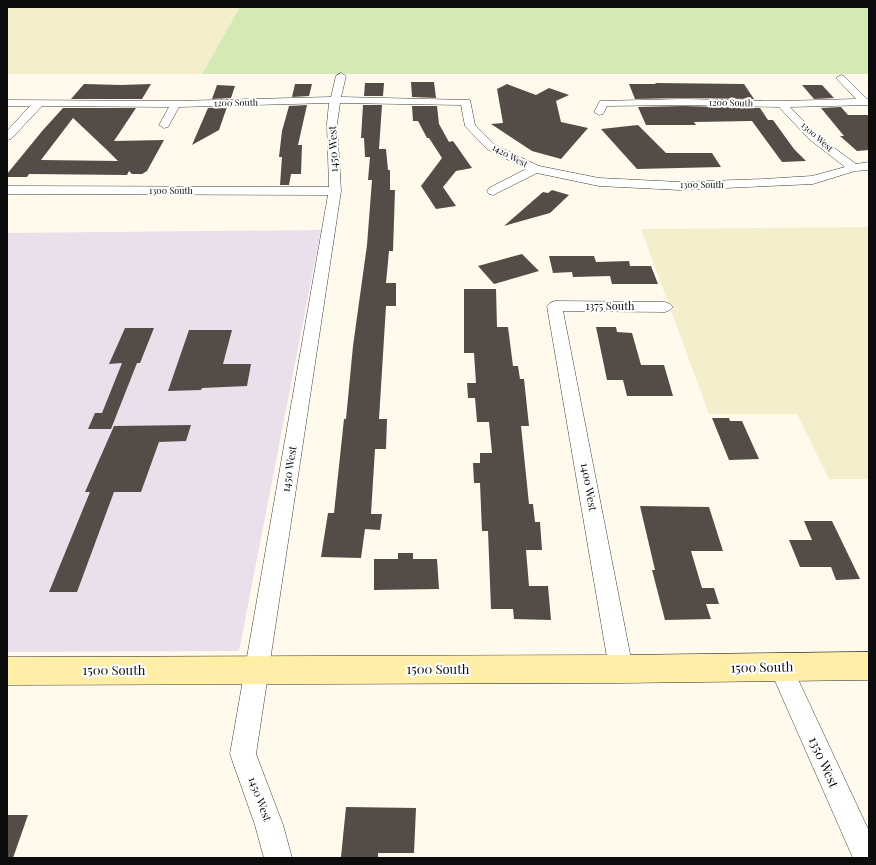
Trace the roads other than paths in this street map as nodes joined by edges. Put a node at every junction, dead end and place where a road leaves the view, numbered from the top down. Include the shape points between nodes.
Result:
1 (341, 76) dead end
2 (841, 78) dead end
3 (335, 100) junction
4 (466, 102) joint
5 (866, 102) edge
6 (7, 103) edge
7 (38, 103) junction
8 (176, 104) junction
9 (782, 104) junction
10 (599, 112) dead end
11 (164, 126) dead end
12 (7, 137) edge
13 (869, 166) edge
14 (854, 168) junction
15 (535, 169) junction
16 (7, 190) edge
17 (335, 191) junction
18 (493, 191) dead end
19 (556, 306) joint
20 (665, 307) dead end
21 (780, 666) junction
22 (869, 666) edge
23 (621, 668) junction
24 (256, 669) junction
25 (7, 671) edge
26 (278, 858) edge
27 (867, 858) edge

1 - 3 street, 1450 West
2 - 5 street
3 - 4 street, 1200 South
3 - 8 street, 1200 South
3 - 17 street, 1450 West via 332,124
4 - 15 street, 1420 West via 470,126 491,147
5 - 9 street, 1200 South
6 - 7 street, 1200 South
7 - 8 street, 1200 South
7 - 12 street
8 - 11 street
9 - 10 street, 1200 South via 604,103
9 - 14 street, 1300 West via 813,137
13 - 14 street, 1300 South
14 - 15 street, 1300 South via 813,180 680,186 599,182
15 - 18 street, 1420 West
16 - 17 street, 1300 South
17 - 24 street, 1450 West
19 - 20 street, 1375 South
19 - 23 street, 1400 West
21 - 22 street, 1500 South
21 - 23 street, 1500 South
21 - 27 street, 1350 West
23 - 24 street, 1500 South
24 - 25 street, 1500 South
24 - 26 street, 1450 West via 243,754

